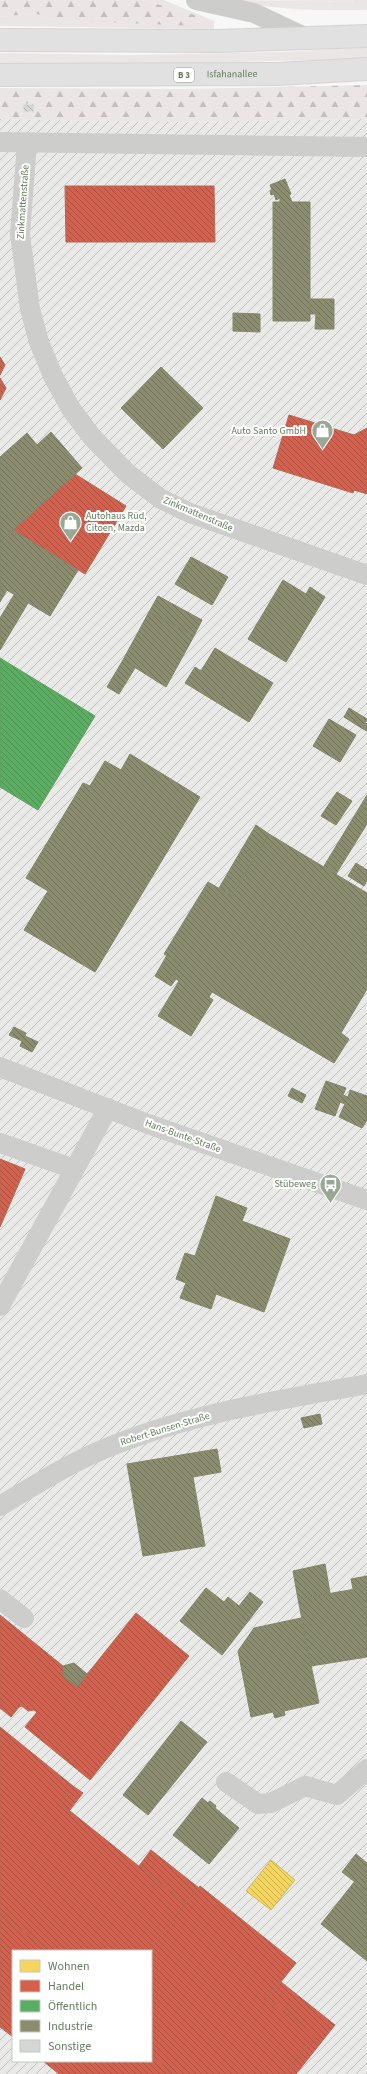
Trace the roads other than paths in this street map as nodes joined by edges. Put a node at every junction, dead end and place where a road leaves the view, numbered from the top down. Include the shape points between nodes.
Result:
1 (196, 0) edge
2 (367, 36) edge
3 (309, 39) junction
4 (0, 40) edge
5 (367, 69) edge
6 (0, 75) edge
7 (0, 142) edge
8 (28, 142) junction
9 (367, 147) edge
10 (367, 575) edge
11 (0, 1067) edge
12 (108, 1108) junction
13 (0, 1143) edge
14 (74, 1169) junction
15 (367, 1200) edge
16 (0, 1306) edge
17 (367, 1384) edge
18 (0, 1506) edge
19 (0, 1599) edge
20 (24, 1618) dead end
21 (367, 1769) edge
22 (226, 1782) dead end

1 - 3 street via 254,13
2 - 3 highway
3 - 4 highway
5 - 6 highway, Isfahanallee / B 3 via 277,74
7 - 8 street
8 - 9 street
8 - 10 street, Zinkmattenstraße via 20,234 30,308 39,342 53,376 71,409 88,431 128,474 161,499 225,526
11 - 12 street, Hans-Bunte-Straße
12 - 14 street
12 - 15 street, Hans-Bunte-Straße
13 - 14 street
14 - 16 street
17 - 18 street, Robert-Bunsen-Straße via 194,1418 151,1431 108,1447
19 - 20 street
21 - 22 street via 337,1795 305,1786 271,1803 258,1804

